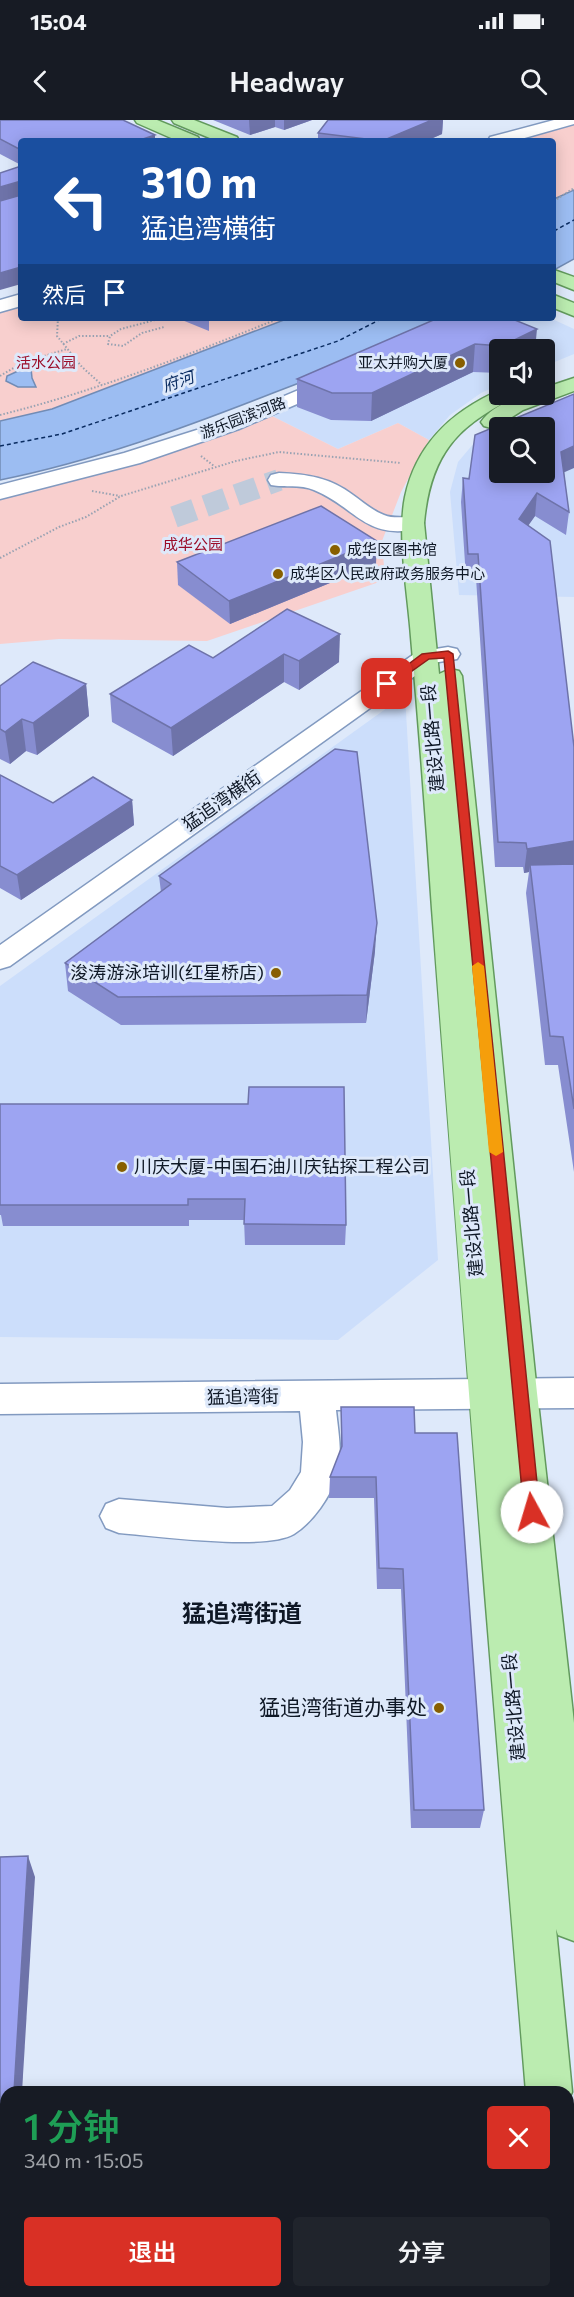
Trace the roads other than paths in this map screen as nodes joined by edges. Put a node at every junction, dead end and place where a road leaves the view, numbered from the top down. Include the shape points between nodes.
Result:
1 (143, 120) edge
2 (180, 120) edge
3 (572, 120) edge
4 (185, 138) edge
5 (224, 138) edge
6 (507, 138) edge
7 (18, 301) edge
8 (556, 302) edge
9 (0, 306) edge
10 (574, 310) edge
11 (574, 369) edge
12 (360, 371) edge
13 (555, 376) edge
14 (574, 384) edge
15 (489, 402) edge
16 (279, 480) tunnel mouth
17 (0, 492) edge
18 (413, 523) junction
19 (437, 655) junction
20 (0, 959) edge
21 (502, 1393) junction
22 (574, 1393) edge
23 (317, 1396) junction
24 (0, 1399) edge
25 (119, 1516) dead end
26 (574, 1919) edge
27 (549, 2086) edge

1 - 4 main road
2 - 5 main road
3 - 6 street
7 - 9 street
8 - 10 main road
11 - 13 main road
12 - 17 street, 游乐园滨河路 via 232,425 132,458
14 - 19 main road, 建设北路一段 via 516,406 462,441 444,463 436,518
15 - 18 main road, 建设北路一段 via 464,418 439,442 422,470 414,498
16 - 18 street via 321,485 377,522 396,526
18 - 19 main road, 建设北路一段
19 - 20 street, 猛追湾横街
19 - 21 main road, 建设北路一段
21 - 22 street, 猛追湾街
21 - 23 street, 猛追湾街
21 - 26 main road, 建设北路一段
21 - 27 main road, 建设北路一段
23 - 24 street, 猛追湾街
23 - 25 street via 319,1474 303,1502 280,1522 227,1525

